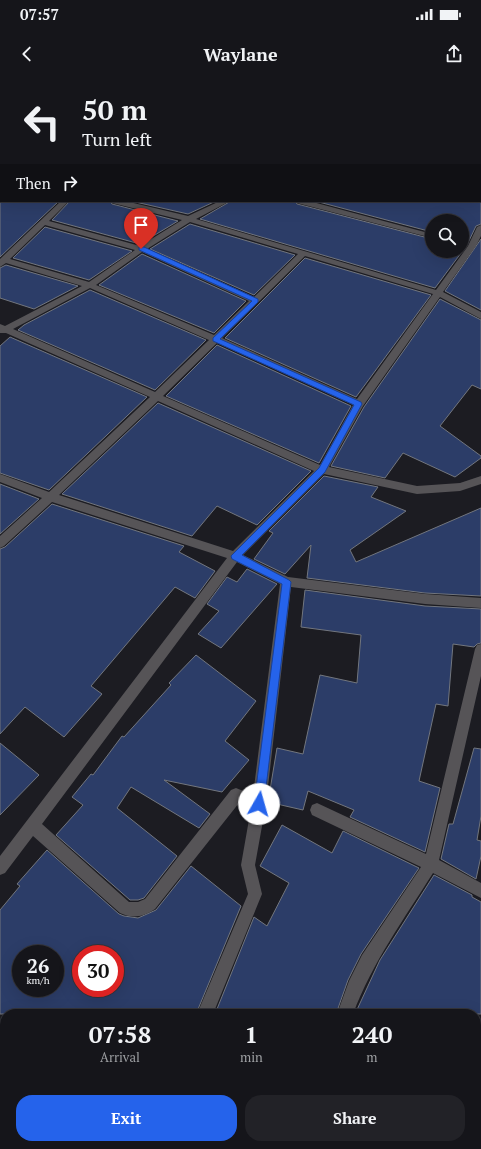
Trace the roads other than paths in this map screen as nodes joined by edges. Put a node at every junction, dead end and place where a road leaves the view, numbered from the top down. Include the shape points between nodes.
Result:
1 (64, 202) edge
2 (120, 202) edge
3 (224, 202) edge
4 (304, 202) edge
5 (189, 219) junction
6 (42, 222) junction
7 (481, 227) edge
8 (425, 234) edge
9 (472, 246) edge
10 (141, 249) junction
11 (304, 253) junction
12 (2, 262) edge
13 (90, 285) junction
14 (438, 293) junction
15 (256, 301) junction
16 (481, 316) edge
17 (2, 329) edge
18 (215, 339) junction
19 (157, 396) junction
20 (359, 404) junction
21 (322, 470) junction
22 (0, 478) edge
23 (481, 480) edge
24 (51, 497) junction
25 (0, 543) edge
26 (235, 556) junction
27 (286, 582) junction
28 (481, 603) edge
29 (481, 649) edge
30 (259, 804) junction
31 (317, 810) dead end
32 (33, 826) junction
33 (431, 864) junction
34 (0, 868) edge
35 (481, 891) edge
36 (208, 1009) edge
37 (347, 1009) edge

1 - 6 street
2 - 5 street
3 - 5 street
4 - 8 street
5 - 10 street
5 - 11 street
6 - 10 street
6 - 12 street
7 - 9 street
9 - 14 street
10 - 13 street
10 - 15 street
11 - 14 street
11 - 15 street
12 - 13 street
13 - 17 street
13 - 18 street
14 - 16 street
14 - 20 street
15 - 18 street
17 - 19 street
18 - 19 street
18 - 20 street
19 - 21 street
19 - 24 street
20 - 21 street
21 - 23 street via 417,490 460,487
21 - 26 street
22 - 24 street
24 - 25 street
24 - 26 street
26 - 27 street
26 - 32 street
27 - 28 street via 425,599
27 - 30 street
29 - 33 street
30 - 32 street via 236,795 150,904 139,910 125,908
30 - 36 street via 248,865 255,894
31 - 33 street
32 - 34 street
33 - 35 street
33 - 37 street via 368,961

